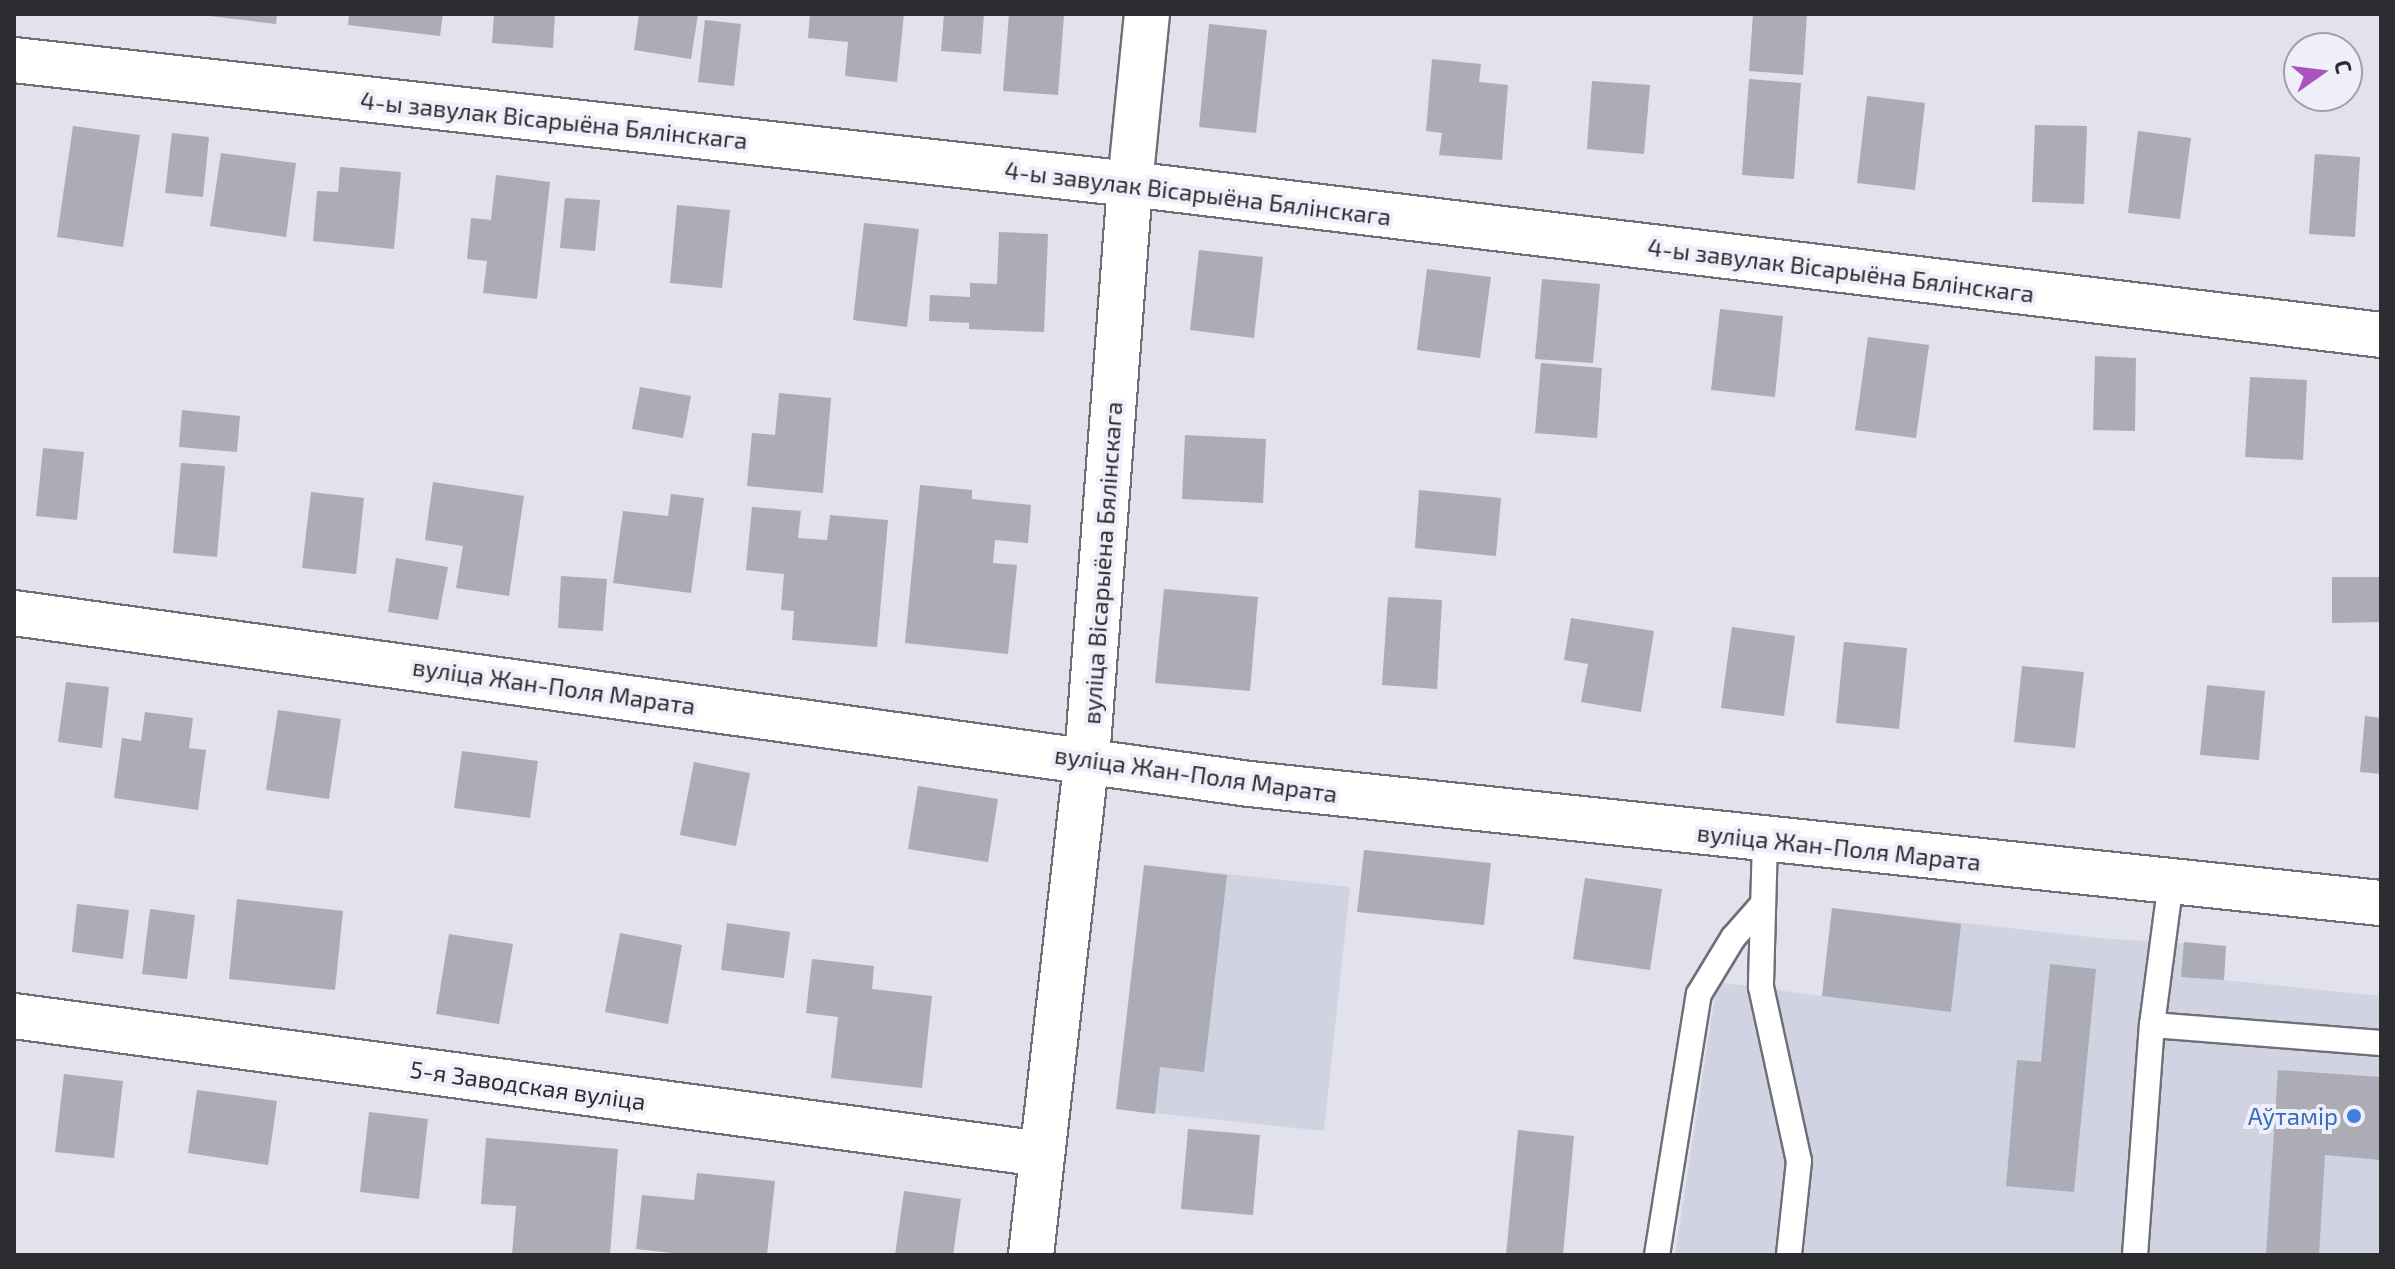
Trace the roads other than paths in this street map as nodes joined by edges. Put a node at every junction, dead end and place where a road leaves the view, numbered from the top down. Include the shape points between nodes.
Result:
1 (1147, 14) edge
2 (14, 60) edge
3 (1130, 184) junction
4 (2381, 335) edge
5 (14, 613) edge
6 (1087, 759) junction
7 (1765, 840) junction
8 (2171, 881) junction
9 (2381, 903) edge
10 (1762, 905) junction
11 (14, 1016) edge
12 (2152, 1025) junction
13 (2381, 1043) edge
14 (1042, 1154) junction
15 (1031, 1255) edge
16 (1657, 1255) edge
17 (1789, 1255) edge
18 (2135, 1255) edge

1 - 3 street, вуліца Вісарыёна Бялінскага
2 - 3 street, 4-ы завулак Вісарыёна Бялінскага
3 - 4 street, 4-ы завулак Вісарыёна Бялінскага
3 - 6 street, вуліца Вісарыёна Бялінскага
5 - 6 street, вуліца Жан-Поля Марата
6 - 7 street, вуліца Жан-Поля Марата via 1250,784
6 - 14 street, вуліца Вісарыёна Бялінскага
7 - 8 street, вуліца Жан-Поля Марата
7 - 10 lane
8 - 9 street, вуліца Жан-Поля Марата
8 - 12 lane
10 - 16 lane via 1733,938 1699,994
10 - 17 lane via 1761,987 1799,1161
11 - 14 street, 5-я Заводская вуліца
12 - 13 lane
12 - 18 lane
14 - 15 street, вуліца Вісарыёна Бялінскага

